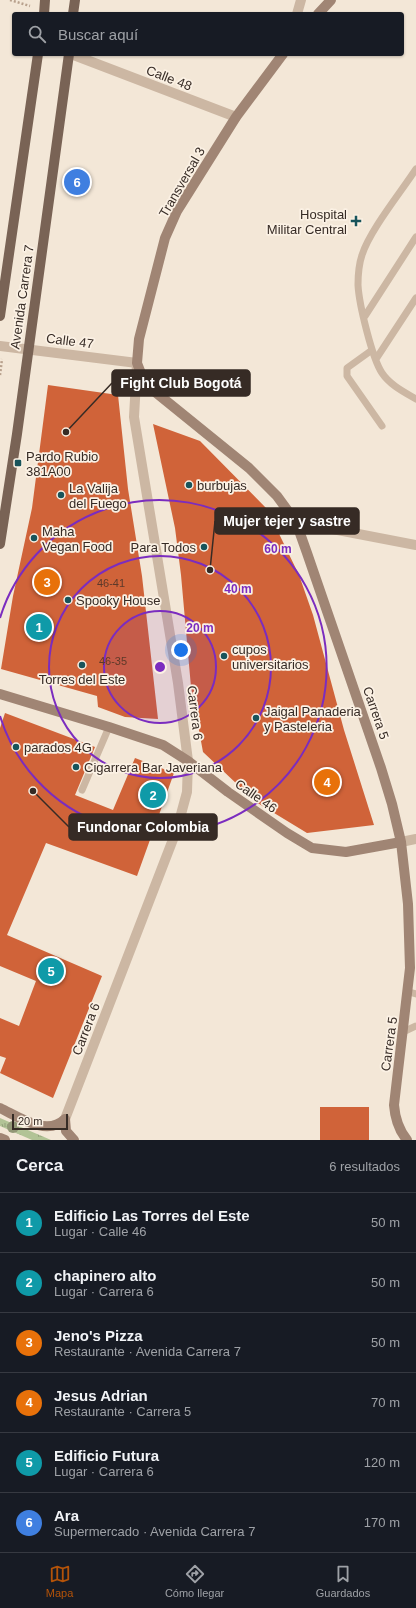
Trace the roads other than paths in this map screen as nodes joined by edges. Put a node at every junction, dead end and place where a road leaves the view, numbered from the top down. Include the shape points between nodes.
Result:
1 (75, 0) edge
2 (301, 0) edge
3 (331, 0) edge
4 (73, 12) edge
5 (298, 12) edge
6 (320, 12) edge
7 (38, 56) edge
8 (70, 56) edge
9 (75, 56) edge
10 (282, 56) edge
11 (236, 117) junction
12 (416, 169) edge
13 (416, 237) edge
14 (416, 298) edge
15 (0, 316) edge
16 (365, 316) junction
17 (0, 346) edge
18 (28, 349) junction
19 (372, 350) junction
20 (376, 359) junction
21 (137, 363) junction
22 (416, 399) edge
23 (382, 426) dead end
24 (296, 522) junction
25 (0, 544) edge
26 (416, 545) edge
27 (0, 694) edge
28 (109, 727) junction
29 (188, 761) junction
30 (82, 790) dead end
31 (416, 839) edge
32 (401, 842) junction
33 (412, 993) edge
34 (416, 1026) edge
35 (403, 1032) junction
36 (0, 1108) edge
37 (65, 1119) junction
38 (0, 1138) edge
39 (5, 1140) edge
40 (74, 1140) edge
41 (406, 1140) edge

1 - 4 main road
2 - 5 street
3 - 6 street
7 - 15 main road, Avenida Carrera 7
8 - 18 main road, Avenida Carrera 7
9 - 11 street, Calle 48
10 - 11 street, Transversal 3
11 - 21 street, Transversal 3 via 177,211 165,238 139,339
12 - 16 lane via 371,236 362,254 358,287
13 - 16 lane
14 - 20 lane
16 - 19 lane
17 - 18 street, Calle 47
18 - 21 street, Calle 47
18 - 25 main road, Avenida Carrera 7
19 - 20 lane
19 - 23 lane via 347,368 347,376
20 - 22 lane via 382,373 392,384
21 - 24 street, Carrera 5 via 144,381 254,473 277,496
21 - 29 street, Carrera 6 via 134,417 178,683
24 - 26 street
24 - 32 street, Carrera 5 via 381,768
27 - 28 street, Calle 46
28 - 29 street, Calle 46 via 164,745
28 - 30 lane
29 - 32 street, Calle 46 via 228,792 312,848 346,852
29 - 37 street, Carrera 6 via 187,792 177,829
31 - 32 street, Calle 46
32 - 33 street, Carrera 5
33 - 35 street, Carrera 5
34 - 35 lane
35 - 41 street, Carrera 5 via 394,1104 395,1116
36 - 37 street via 41,1126 54,1126
37 - 40 street via 66,1131
38 - 39 street

